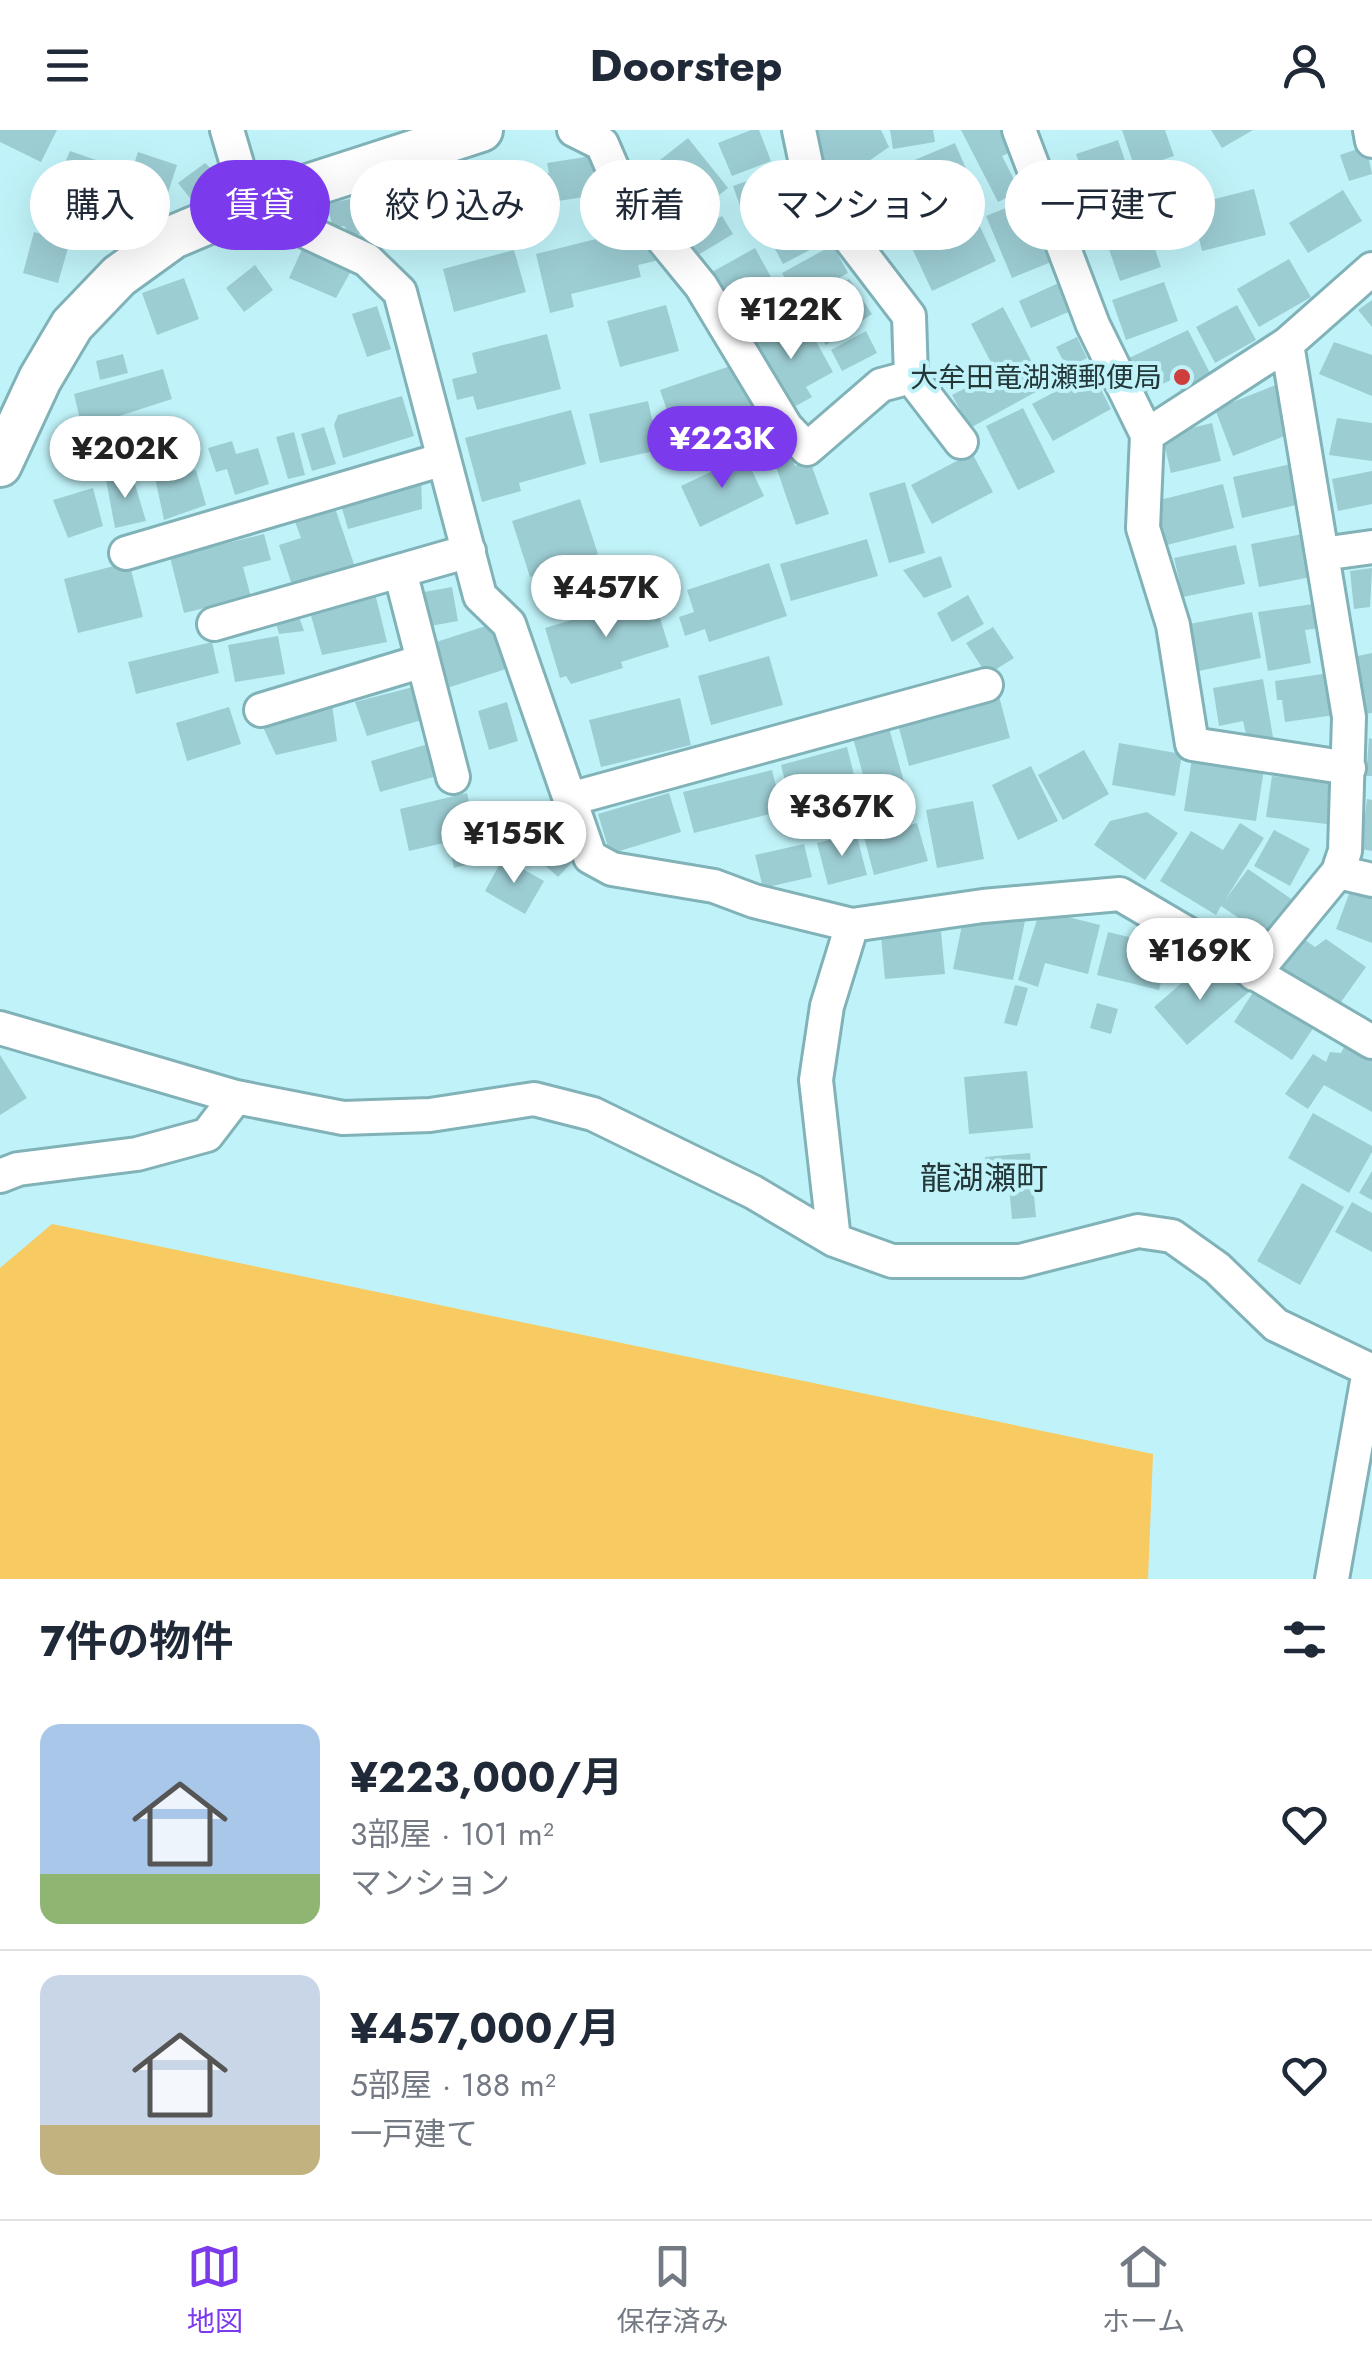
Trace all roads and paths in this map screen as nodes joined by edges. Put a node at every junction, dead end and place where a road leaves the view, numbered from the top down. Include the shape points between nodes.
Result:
1 (227, 130) edge
2 (481, 130) edge
3 (574, 130) edge
4 (798, 130) edge
5 (1019, 130) edge
6 (1370, 130) edge
7 (1372, 141) edge
8 (236, 160) edge
9 (330, 178) edge
10 (190, 230) edge
11 (330, 242) edge
12 (1372, 270) edge
13 (1286, 344) junction
14 (911, 377) junction
15 (1147, 435) junction
16 (962, 442) dead end
17 (444, 459) junction
18 (0, 465) edge
19 (1372, 547) edge
20 (468, 551) junction
21 (126, 553) dead end
22 (1322, 554) junction
23 (400, 571) junction
24 (214, 624) dead end
25 (423, 661) junction
26 (986, 685) dead end
27 (260, 710) dead end
28 (1349, 768) junction
29 (453, 777) dead end
30 (570, 799) junction
31 (1338, 872) junction
32 (1372, 880) edge
33 (852, 925) junction
34 (1254, 974) junction
35 (0, 1028) edge
36 (1372, 1042) edge
37 (236, 1097) junction
38 (0, 1176) edge
39 (834, 1240) junction
40 (1371, 1371) edge
41 (1332, 1579) edge

1 - 8 street
2 - 9 street
3 - 14 street via 602,144 620,188 700,286 786,427 808,448 881,385
4 - 14 street via 809,178 825,206 909,316
5 - 15 street via 1093,325
6 - 7 street
10 - 18 street via 119,276 72,325
11 - 17 street via 367,260 400,292
12 - 13 street
13 - 15 street
13 - 22 street
14 - 16 street
15 - 28 street via 1143,528 1173,625 1192,744
17 - 20 street
17 - 21 street
19 - 22 street
20 - 23 street
20 - 30 street via 480,596 509,624
22 - 28 street via 1349,717
23 - 24 street
23 - 25 street
25 - 27 street
25 - 29 street
26 - 30 street
28 - 31 street
30 - 33 street via 590,857 612,869 714,886
31 - 32 street
31 - 34 street
33 - 34 street via 1120,894
33 - 39 street via 827,1006 816,1080
34 - 36 street
35 - 37 street
37 - 38 street via 207,1135 137,1154 18,1168
37 - 39 street via 343,1118 430,1116 534,1099 592,1114 753,1192
39 - 40 street via 892,1261 1020,1262 1138,1231 1172,1236 1217,1268 1276,1326
40 - 41 street

